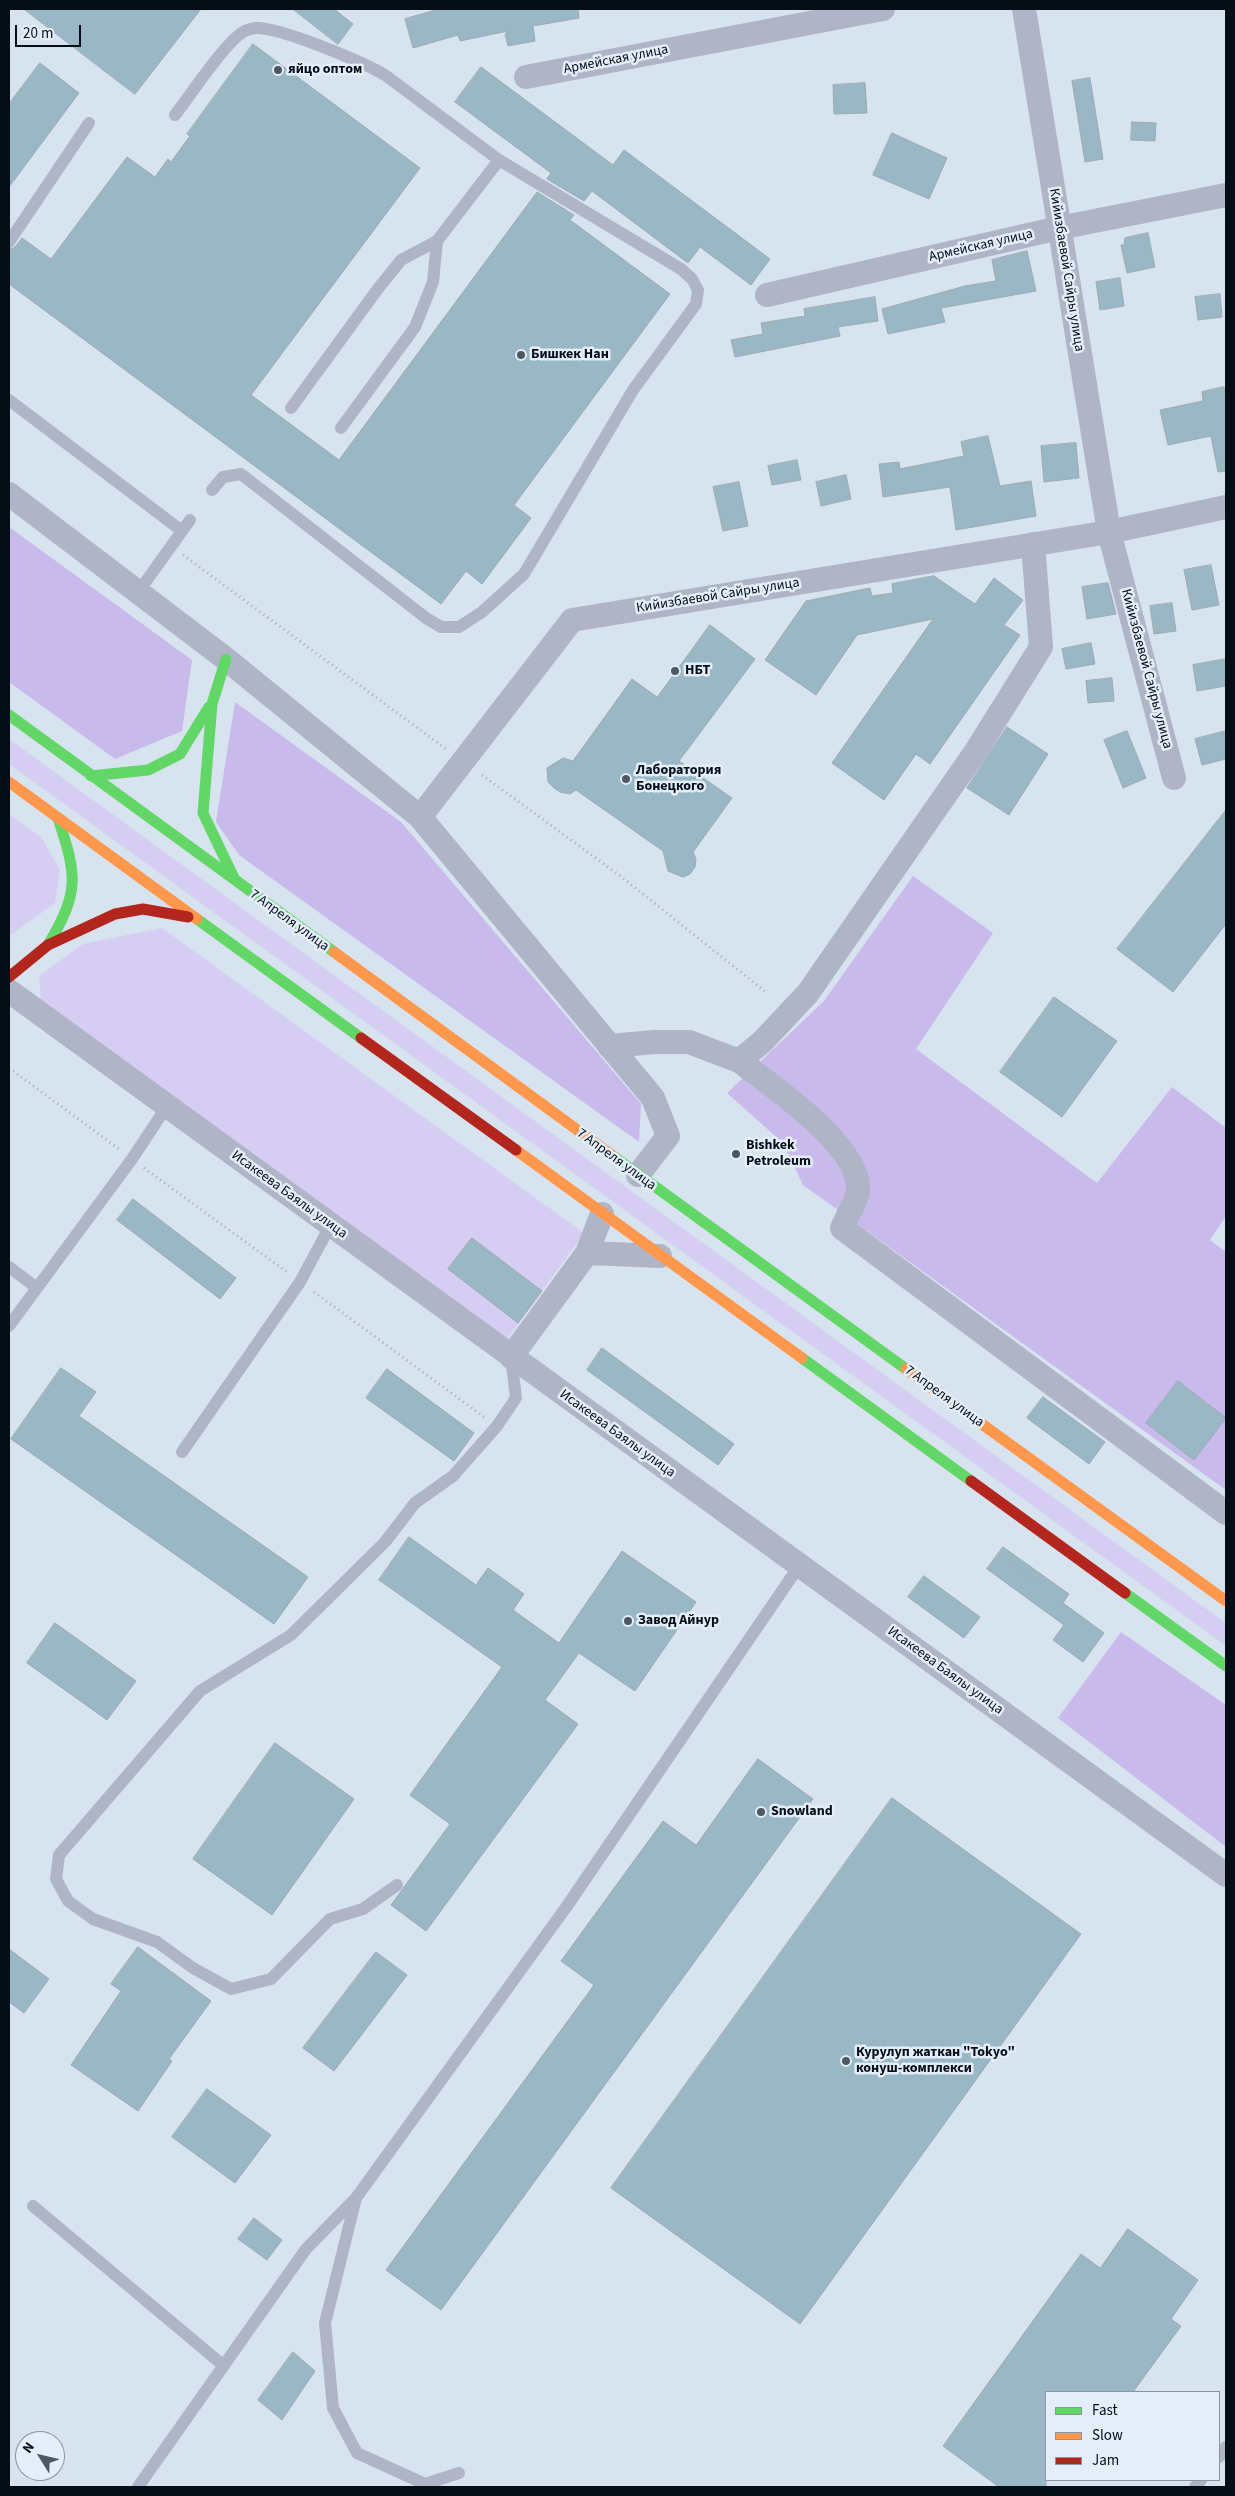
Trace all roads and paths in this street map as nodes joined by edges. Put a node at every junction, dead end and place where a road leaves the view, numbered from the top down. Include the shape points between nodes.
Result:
1 (883, 9) edge
2 (1024, 9) edge
3 (526, 77) dead end
4 (175, 115) dead end
5 (90, 123) dead end
6 (499, 160) junction
7 (1226, 195) edge
8 (1059, 228) junction
9 (437, 241) junction
10 (9, 242) edge
11 (767, 295) dead end
12 (9, 400) edge
13 (291, 408) dead end
14 (341, 428) dead end
15 (212, 490) dead end
16 (9, 494) edge
17 (1226, 507) edge
18 (190, 520) dead end
19 (182, 531) junction
20 (1109, 532) junction
21 (1033, 544) junction
22 (172, 546) junction
23 (139, 591) junction
24 (226, 659) junction
25 (212, 704) junction
26 (9, 715) edge
27 (450, 752) dead end
28 (482, 775) dead end
29 (91, 776) junction
30 (1174, 778) dead end
31 (9, 782) edge
32 (420, 817) junction
33 (58, 818) junction
34 (236, 882) junction
35 (196, 918) junction
36 (48, 945) junction
37 (9, 977) edge
38 (9, 990) edge
39 (767, 993) dead end
40 (609, 1046) junction
41 (739, 1061) junction
42 (9, 1068) edge
43 (167, 1106) junction
44 (132, 1159) junction
45 (638, 1176) junction
46 (602, 1214) junction
47 (330, 1226) junction
48 (587, 1253) junction
49 (660, 1256) junction
50 (9, 1266) edge
51 (300, 1282) junction
52 (37, 1288) junction
53 (9, 1326) edge
54 (511, 1357) junction
55 (497, 1426) junction
56 (182, 1452) dead end
57 (1226, 1513) edge
58 (1008, 1560) dead end
59 (799, 1566) junction
60 (1040, 1585) dead end
61 (1226, 1602) edge
62 (1226, 1666) edge
63 (1226, 1875) edge
64 (397, 1886) dead end
65 (356, 2198) junction
66 (33, 2206) dead end
67 (224, 2366) junction
68 (459, 2473) dead end
69 (138, 2487) edge

1 - 3 street, Армейская улица
2 - 8 street, Кийизбаевой Сайры улица
4 - 6 lane via 242,32 256,27 280,32 370,66
5 - 10 lane
6 - 9 lane
6 - 15 lane via 681,269 698,290 696,304 633,390 524,574 482,612 459,627 441,627 241,474 223,477
7 - 8 street, Армейская улица
8 - 11 street, Армейская улица
8 - 20 street, Кийизбаевой Сайры улица
9 - 13 lane via 401,260
9 - 14 lane via 433,282 415,327
12 - 19 lane
16 - 23 street
17 - 20 street, Кийизбаевой Сайры улица
18 - 19 lane
19 - 22 lane
20 - 21 street, Кийизбаевой Сайры улица
20 - 30 street, Кийизбаевой Сайры улица
21 - 32 street, Кийизбаевой Сайры улица via 572,620
21 - 41 street via 1041,647 976,751 808,993 763,1041
22 - 23 lane
22 - 27 path
23 - 24 street
24 - 25 main road
24 - 32 street
25 - 29 main road via 180,754 148,770
25 - 34 main road via 203,813
26 - 29 main road, 7 Апреля улица
28 - 39 path via 619,875
29 - 34 main road, 7 Апреля улица
31 - 33 main road
32 - 40 street
33 - 35 main road
33 - 36 main road via 73,863 75,891 68,914
34 - 45 main road, 7 Апреля улица
35 - 36 main road via 142,909 115,914
35 - 46 main road
36 - 37 main road
38 - 43 street, Исакеева Баялы улица
40 - 41 street via 689,1042
40 - 45 street via 653,1098 668,1136
41 - 57 street via 819,1124 852,1164 858,1190 842,1228
42 - 44 path
43 - 44 lane
43 - 47 street, Исакеева Баялы улица
44 - 51 path
44 - 52 lane
45 - 61 main road, 7 Апреля улица
46 - 48 street
46 - 49 main road
47 - 51 lane
47 - 54 street, Исакеева Баялы улица
48 - 49 street
48 - 54 street
49 - 62 main road
50 - 52 lane
51 - 55 path
51 - 56 lane
52 - 53 lane
54 - 55 lane via 516,1398
54 - 59 street, Исакеева Баялы улица
55 - 64 lane via 453,1476 415,1503 385,1542 291,1635 200,1691 59,1855 56,1879 68,1901 93,1919 157,1942 193,1968 231,1989 271,1979 330,1919 363,1909
58 - 60 path
59 - 63 street, Исакеева Баялы улица
59 - 65 lane via 567,1906
65 - 67 lane via 306,2249
65 - 68 lane via 325,2323 333,2408 357,2453 425,2484
66 - 67 lane
67 - 69 lane

